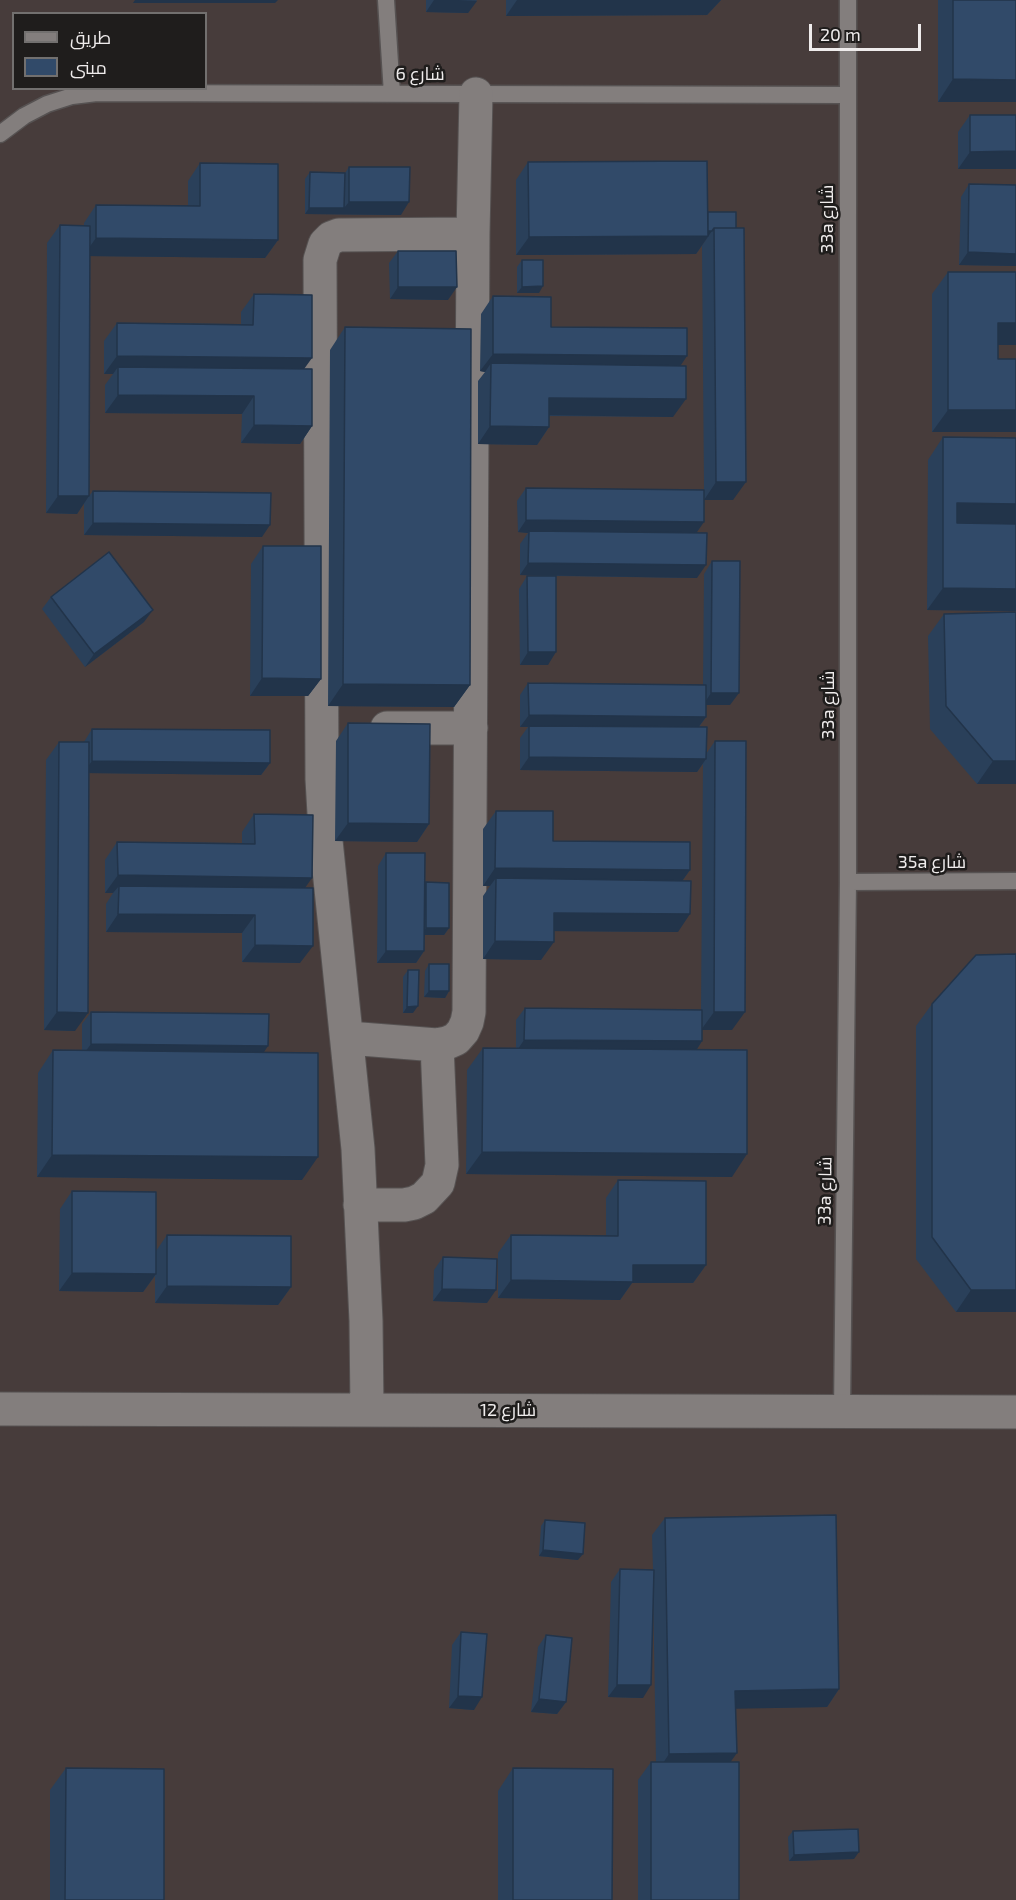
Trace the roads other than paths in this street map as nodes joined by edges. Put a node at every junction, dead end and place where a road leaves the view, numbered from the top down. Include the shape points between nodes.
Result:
1 (386, 0) edge
2 (848, 0) edge
3 (392, 94) junction
4 (476, 94) junction
5 (846, 95) junction
6 (1, 133) edge
7 (473, 234) junction
8 (322, 728) junction
9 (471, 728) junction
10 (1016, 881) edge
11 (848, 882) junction
12 (348, 1038) junction
13 (437, 1045) junction
14 (360, 1205) junction
15 (0, 1409) edge
16 (367, 1410) junction
17 (842, 1410) junction
18 (1016, 1412) edge

1 - 3 lane
2 - 5 lane, 33a شارع
3 - 4 lane, شارع 6
3 - 6 lane, شارع 6 via 97,93 47,104
4 - 5 lane, شارع 6
4 - 7 street
5 - 11 lane, 33a شارع
7 - 8 street via 339,235 331,238 321,252
7 - 9 street
8 - 9 street
8 - 12 street via 325,831
9 - 13 street via 469,1011 456,1039
10 - 11 lane, 35a شارع
11 - 17 lane, 33a شارع
12 - 13 street
12 - 14 street
13 - 14 street via 442,1165 438,1183 414,1203
14 - 16 street
15 - 16 street, شارع 12
16 - 17 street, شارع 12
17 - 18 street, شارع 12

